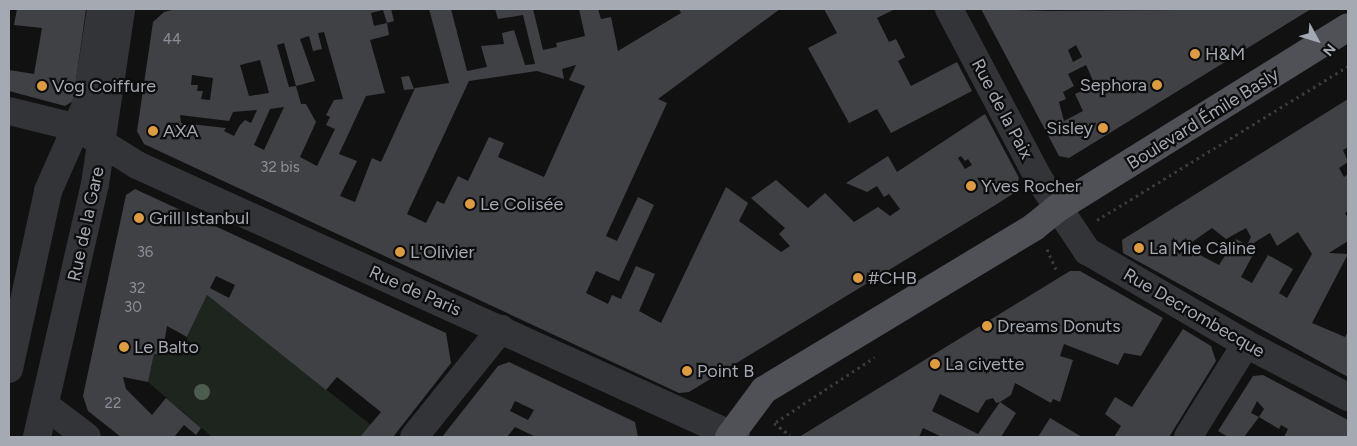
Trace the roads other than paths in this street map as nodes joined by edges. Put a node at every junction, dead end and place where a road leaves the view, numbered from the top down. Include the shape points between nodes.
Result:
1 (101, 9) edge
2 (121, 9) edge
3 (950, 9) edge
4 (1348, 27) edge
5 (9, 111) edge
6 (78, 128) junction
7 (102, 142) junction
8 (65, 158) junction
9 (1056, 209) junction
10 (501, 329) junction
11 (1246, 344) junction
12 (9, 369) edge
13 (1348, 397) edge
14 (46, 406) junction
15 (732, 436) edge
16 (37, 437) edge
17 (87, 437) edge
18 (414, 437) edge
19 (1188, 437) edge

1 - 6 street via 91,84
2 - 7 street, Rue de la Gare
3 - 9 street, Rue de la Paix
4 - 9 main road, Boulevard Émile Basly
5 - 6 street, Rue de Paris
6 - 7 street, Rue de Paris
6 - 8 street
7 - 8 street
7 - 10 street, Rue de Paris via 137,165
7 - 14 street, Rue de la Gare
8 - 12 street via 48,190
9 - 11 street, Rue Decrombecque via 1087,251
9 - 15 main road, Boulevard Émile Basly via 1034,227 764,390
10 - 15 street, Rue de Paris
10 - 18 street
11 - 13 street, Rue Decrombecque
11 - 19 street
14 - 16 street, Rue de la Gare
14 - 17 street

